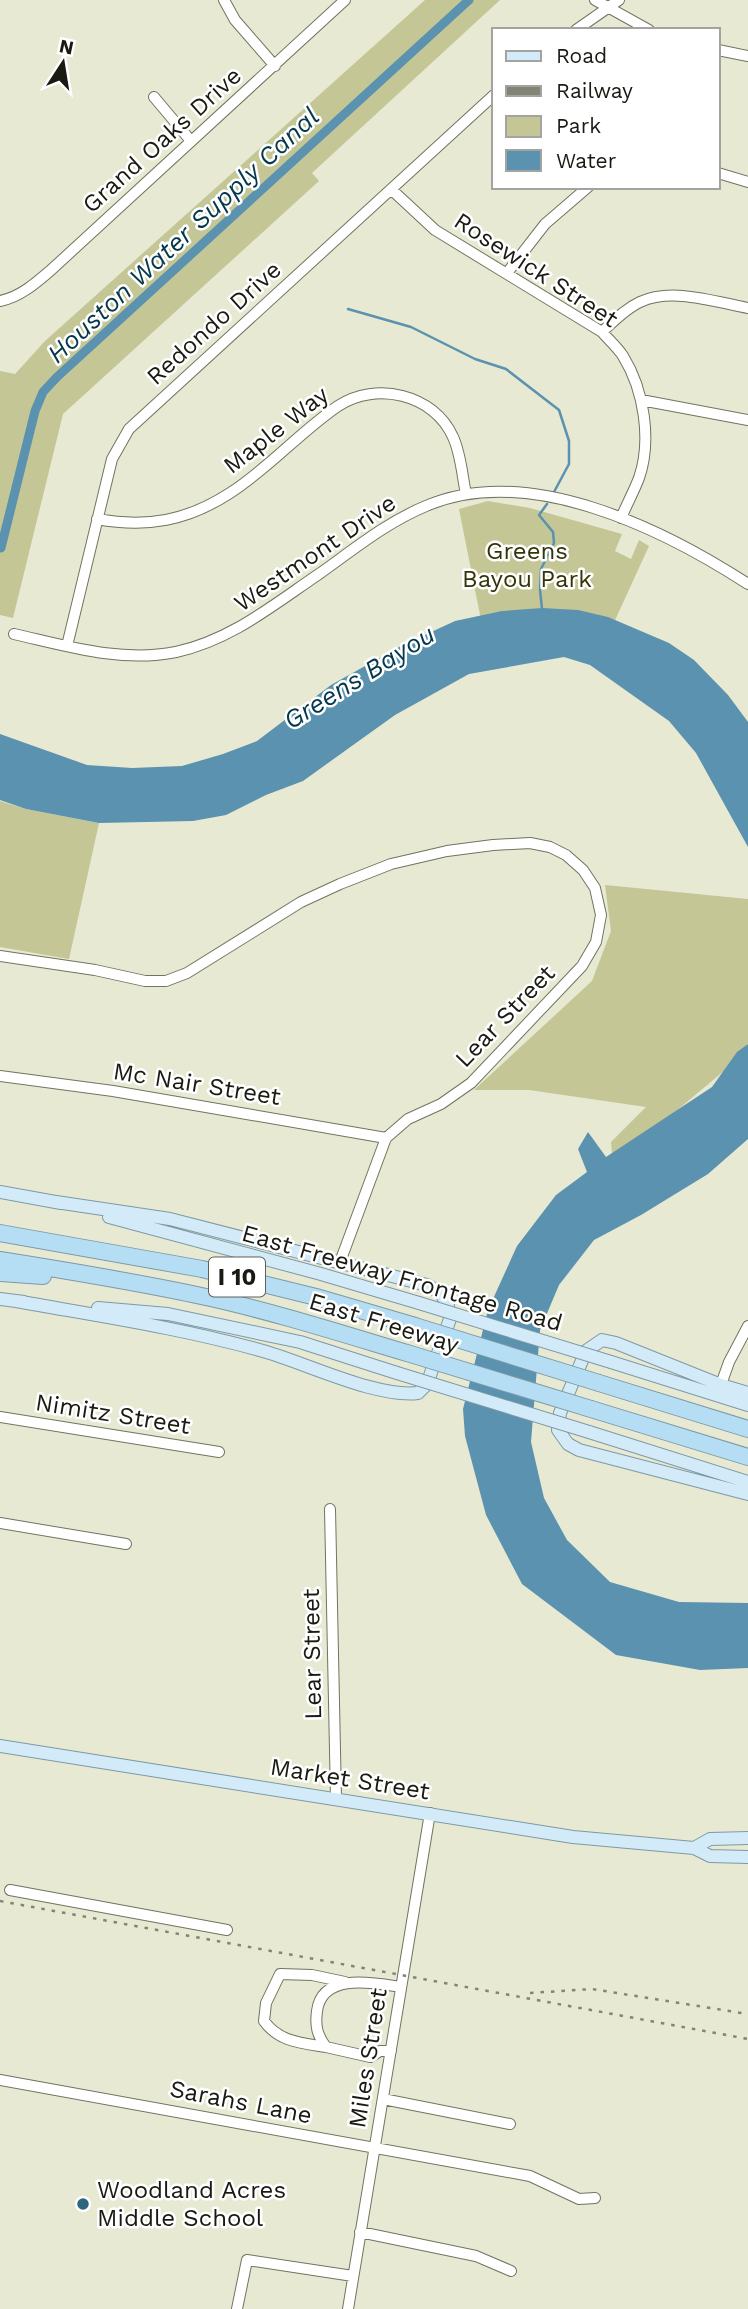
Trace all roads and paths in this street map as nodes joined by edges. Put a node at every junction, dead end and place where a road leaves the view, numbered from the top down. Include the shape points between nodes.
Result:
1 (223, 0) edge
2 (345, 0) edge
3 (595, 0) edge
4 (619, 0) edge
5 (607, 8) junction
6 (579, 28) edge
7 (645, 28) edge
8 (720, 50) edge
9 (748, 56) edge
10 (275, 66) junction
11 (154, 97) dead end
12 (492, 97) edge
13 (191, 141) junction
14 (720, 174) edge
15 (748, 182) edge
16 (586, 189) edge
17 (392, 190) junction
18 (507, 273) junction
19 (0, 301) edge
20 (748, 308) edge
21 (601, 332) junction
22 (641, 400) junction
23 (748, 420) edge
24 (466, 494) junction
25 (621, 517) junction
26 (97, 519) junction
27 (748, 584) edge
28 (14, 634) dead end
29 (67, 646) junction
30 (0, 956) edge
31 (0, 1076) edge
32 (386, 1138) junction
33 (0, 1192) edge
34 (56, 1202) junction
35 (0, 1225) edge
36 (0, 1233) edge
37 (56, 1241) junction
38 (0, 1260) edge
39 (340, 1262) junction
40 (0, 1273) edge
41 (112, 1279) junction
42 (0, 1299) edge
43 (16, 1301) junction
44 (748, 1326) edge
45 (719, 1390) junction
46 (748, 1393) edge
47 (748, 1405) edge
48 (0, 1417) edge
49 (748, 1429) edge
50 (219, 1452) dead end
51 (748, 1457) edge
52 (748, 1482) edge
53 (748, 1494) edge
54 (330, 1509) dead end
55 (0, 1523) edge
56 (125, 1544) dead end
57 (0, 1746) edge
58 (336, 1799) junction
59 (430, 1813) junction
60 (748, 1838) edge
61 (694, 1848) junction
62 (748, 1857) edge
63 (10, 1890) dead end
64 (227, 1930) dead end
65 (345, 1982) junction
66 (401, 1987) junction
67 (326, 2048) junction
68 (391, 2051) junction
69 (0, 2080) edge
70 (383, 2099) junction
71 (510, 2124) dead end
72 (375, 2148) junction
73 (594, 2198) dead end
74 (360, 2232) junction
75 (511, 2271) dead end
76 (353, 2276) junction
77 (237, 2309) edge
78 (348, 2309) edge

1 - 10 street
2 - 10 street, Grand Oaks Drive
3 - 5 street
4 - 5 street
5 - 6 street
5 - 7 street
8 - 9 street
10 - 13 street, Grand Oaks Drive
11 - 13 street
12 - 17 street, Redondo Drive
13 - 19 street, Grand Oaks Drive via 32,287
14 - 15 street
16 - 18 street via 545,225
17 - 18 street, Rosewick Street via 435,229
17 - 26 street, Redondo Drive via 129,429 111,459
18 - 21 street, Rosewick Street
20 - 21 street via 667,296 643,300
21 - 22 street, Rosewick Street via 623,355
22 - 23 street
22 - 25 street, Rosewick Street via 645,447 639,476
24 - 25 street, Westmont Drive via 506,491 541,495
24 - 26 street, Maple Way via 452,435 436,414 397,393 366,394 340,405 229,494 196,510 158,523
24 - 29 street, Westmont Drive via 398,519 238,630 208,643 137,656
25 - 27 street, Westmont Drive via 714,562
26 - 29 street, Redondo Drive
28 - 29 street, Westmont Drive
30 - 32 street, Lear Street via 166,981 187,973 301,902 391,864 447,851 530,843 566,855 594,888 601,915 596,942 582,966 471,1083 408,1119
31 - 32 street, Mc Nair Street
32 - 39 street
33 - 34 main road, East Freeway Frontage Road
34 - 39 main road via 170,1219
34 - 45 main road, East Freeway Frontage Road, bridge
35 - 37 highway
36 - 37 highway, East Freeway / I 10
37 - 49 highway, East Freeway / I 10, bridge via 316,1297
38 - 41 highway, East Freeway / I 10
39 - 43 main road via 427,1285 441,1293 450,1319 427,1384 418,1393 393,1394 210,1338
40 - 41 highway
41 - 51 highway, East Freeway / I 10, bridge via 258,1310
42 - 43 main road
43 - 52 main road, bridge via 168,1314 300,1342
44 - 45 street
45 - 46 main road
45 - 47 main road, East Freeway Frontage Road
45 - 53 main road via 602,1340 586,1351 560,1413 558,1430 579,1450
48 - 50 street, Nimitz Street
54 - 58 street, Lear Street
55 - 56 street
57 - 58 main road, Market Street
58 - 59 main road, Market Street
59 - 61 main road, Market Street via 573,1837
59 - 66 street, Miles Street
60 - 61 main road, Market Street via 710,1839
61 - 62 main road, Market Street via 710,1856
63 - 64 street
65 - 66 street
65 - 67 street via 325,1992 318,2006 318,2038
65 - 67 street via 280,1974 266,2003 264,2021 270,2030 282,2039
66 - 68 street, Miles Street
67 - 68 street via 370,2057
68 - 70 street, Miles Street
69 - 72 street, Sarahs Lane
70 - 71 street
70 - 72 street, Miles Street
72 - 73 street, Sarahs Lane via 530,2176 579,2199
72 - 74 street, Miles Street
74 - 75 street via 476,2256
74 - 76 street, Miles Street
76 - 77 street via 247,2260
76 - 78 street, Miles Street

